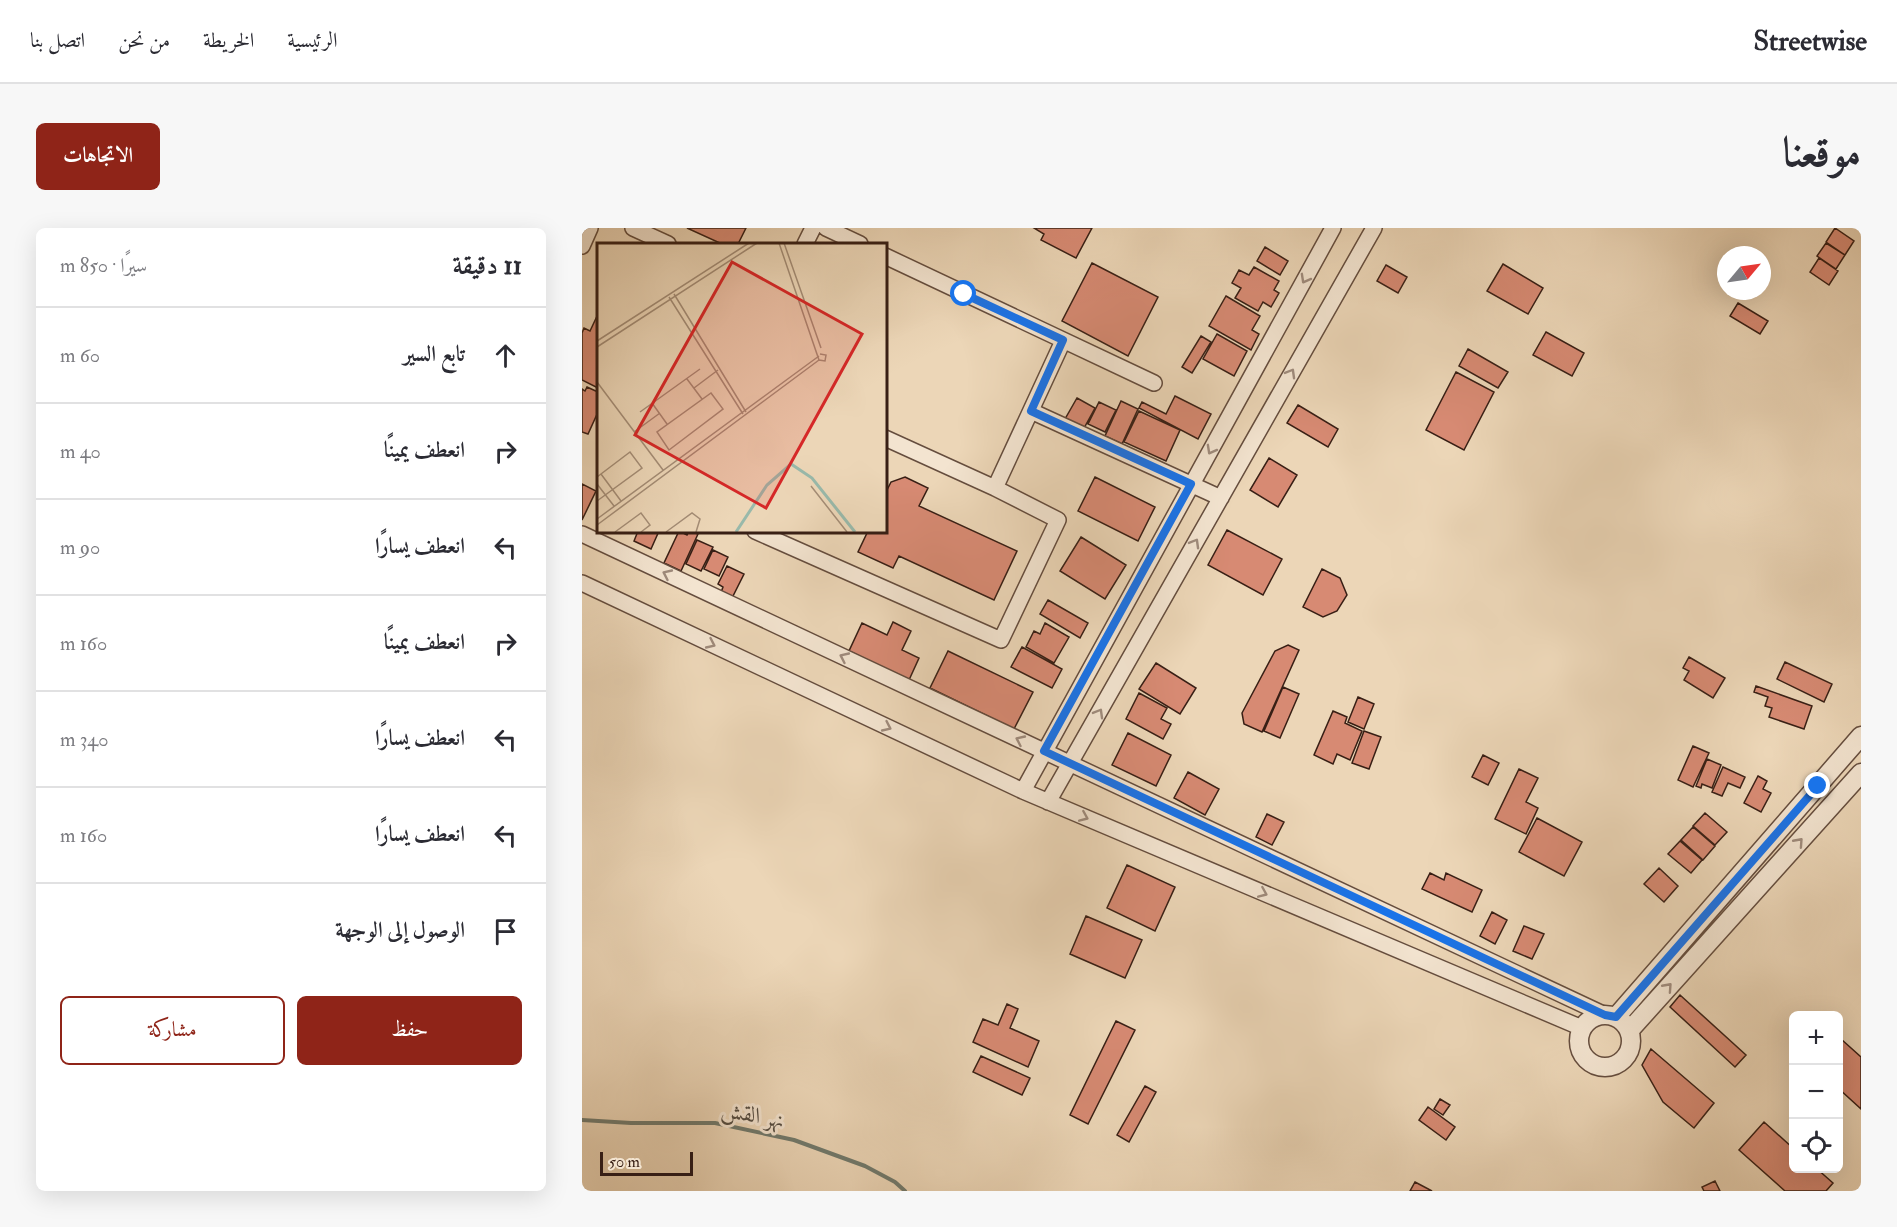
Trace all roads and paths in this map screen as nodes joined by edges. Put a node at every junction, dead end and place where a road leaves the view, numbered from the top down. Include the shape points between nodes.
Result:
1 (590, 228) edge
2 (633, 228) edge
3 (813, 228) edge
4 (825, 228) edge
5 (1333, 228) edge
6 (1374, 228) edge
7 (666, 243) edge
8 (806, 243) edge
9 (858, 243) edge
10 (582, 246) edge
11 (886, 256) edge
12 (1063, 340) junction
13 (1154, 383) dead end
14 (1031, 411) junction
15 (886, 438) edge
16 (1191, 484) junction
17 (995, 488) junction
18 (1221, 498) junction
19 (757, 532) edge
20 (582, 534) edge
21 (582, 583) edge
22 (1861, 736) edge
23 (1044, 751) junction
24 (1070, 764) junction
25 (1861, 772) edge
26 (1023, 791) junction
27 (1048, 802) junction
28 (1610, 1016) junction
29 (1582, 1028) junction
30 (1629, 1031) junction

1 - 10 street
2 - 7 street
3 - 8 street
4 - 9 street
5 -> 16 street
18 -> 6 street
11 - 12 street
12 - 13 street
12 - 14 street
14 - 16 street
14 - 17 street
15 - 17 street
16 - 18 street
16 - 23 street
17 - 19 street via 1058,520 1001,640
24 -> 18 street
23 -> 20 street
21 -> 26 street
22 - 28 street
23 - 24 street
23 - 26 street
24 - 27 street
24 - 28 street
30 -> 25 street
26 - 27 street
27 -> 29 street
28 - 29 street via 1596,1016
28 - 30 street via 1623,1022
29 - 30 street via 1582,1054 1600,1068 1610,1068 1625,1059 1632,1040

